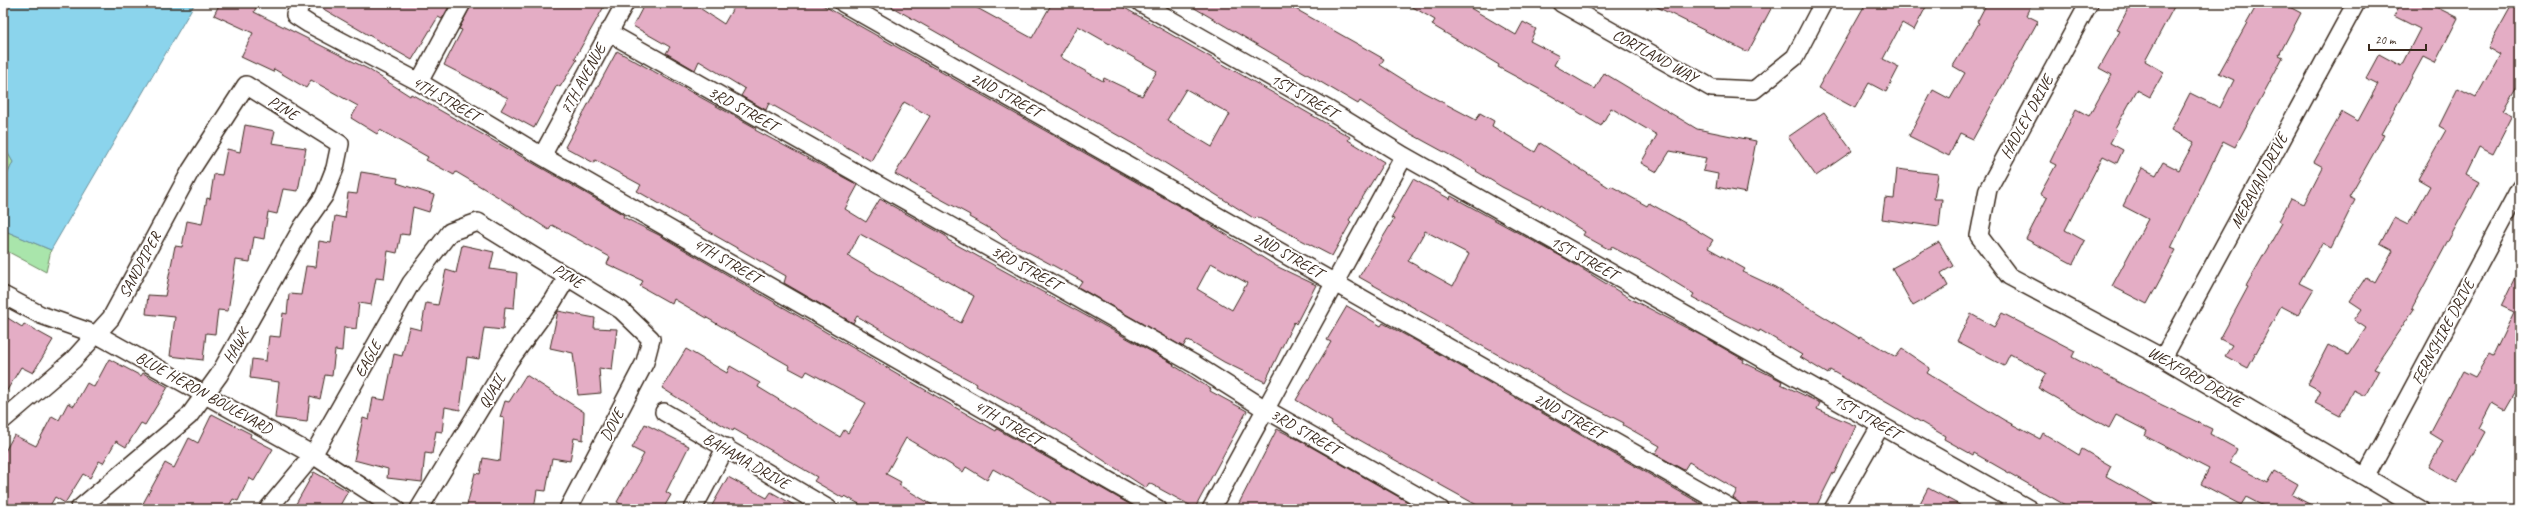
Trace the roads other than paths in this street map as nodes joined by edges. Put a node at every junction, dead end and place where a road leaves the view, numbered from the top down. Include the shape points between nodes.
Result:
1 (462, 3) edge
2 (624, 3) edge
3 (843, 3) edge
4 (1142, 3) edge
5 (1561, 3) edge
6 (1823, 3) edge
7 (2090, 3) edge
8 (2356, 3) edge
9 (298, 9) edge
10 (608, 32) junction
11 (419, 82) junction
12 (246, 85) joint
13 (340, 144) joint
14 (542, 156) junction
15 (1404, 156) junction
16 (2520, 188) edge
17 (478, 222) joint
18 (1979, 236) joint
19 (568, 276) junction
20 (1336, 283) junction
21 (3, 295) edge
22 (98, 335) junction
23 (652, 340) joint
24 (2163, 358) junction
25 (206, 394) junction
26 (1265, 409) junction
27 (664, 412) dead end
28 (3, 420) edge
29 (1880, 425) junction
30 (726, 447) junction
31 (314, 455) junction
32 (2366, 476) junction
33 (79, 509) edge
34 (268, 509) edge
35 (396, 509) edge
36 (419, 509) edge
37 (568, 509) edge
38 (694, 509) edge
39 (829, 509) edge
40 (1158, 509) edge
41 (1211, 509) edge
42 (1440, 509) edge
43 (1732, 509) edge
44 (1833, 509) edge
45 (2030, 509) edge
46 (2420, 509) edge

1 - 11 street
2 - 10 street, 7TH AVENUE
3 - 20 street, 2ND STREET
4 - 15 street, 1ST STREET
5 - 6 street, CORTLAND WAY via 1712,88 1754,90 1795,57
7 - 18 street, HADLEY DRIVE via 1988,189
8 - 24 street, MERAVAN DRIVE
9 - 11 street, 4TH STREET
10 - 14 street, 7TH AVENUE
10 - 26 street, 3RD STREET via 1194,364
11 - 14 street, 4TH STREET
12 - 13 street, PINE
12 - 22 street, SANDPIPER via 191,170 112,318
13 - 25 street, HAWK via 335,168 324,196 303,226
14 - 40 street, 4TH STREET
15 - 20 street
15 - 29 street, 1ST STREET
16 - 32 street, FERNSHIRE DRIVE
17 - 19 street, PINE
17 - 31 street, EAGLE via 450,232 411,283
18 - 24 street, WEXFORD DRIVE via 2009,276
19 - 23 street, PINE via 621,310
19 - 36 street, QUAIL via 509,361
20 - 26 street
20 - 43 street, 2ND STREET
21 - 22 street, BLUE HERON BOULEVARD via 41,315
22 - 25 street, BLUE HERON BOULEVARD
22 - 28 street, SANDPIPER
23 - 37 street, DOVE via 645,362
24 - 32 street, WEXFORD DRIVE
25 - 31 street, BLUE HERON BOULEVARD
25 - 33 street, HAWK via 189,416
26 - 41 street
26 - 42 street, 3RD STREET
27 - 30 street, BAHAMA DRIVE
29 - 44 street
29 - 45 street, 1ST STREET
30 - 38 street
30 - 39 street, BAHAMA DRIVE via 737,457
31 - 34 street, EAGLE
31 - 35 street, BLUE HERON BOULEVARD
32 - 46 street, WEXFORD DRIVE

